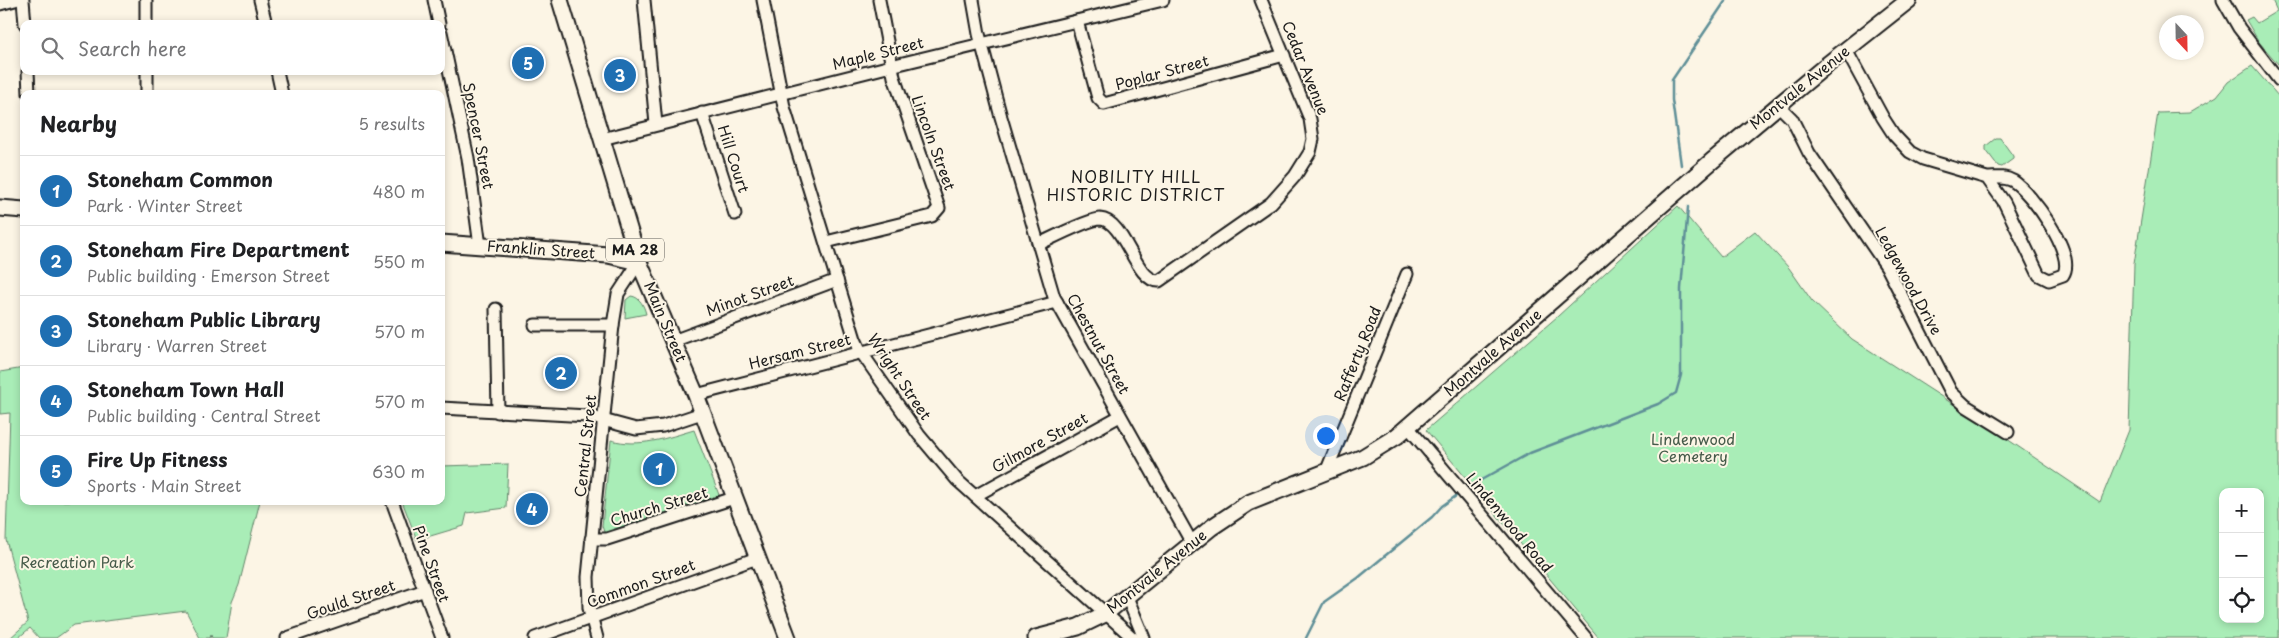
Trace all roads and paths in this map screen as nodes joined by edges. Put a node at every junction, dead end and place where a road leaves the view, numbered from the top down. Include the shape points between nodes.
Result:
1 (15, 0) edge
2 (24, 0) edge
3 (146, 0) edge
4 (260, 0) edge
5 (434, 0) edge
6 (560, 0) edge
7 (644, 0) edge
8 (763, 0) edge
9 (879, 0) edge
10 (973, 0) edge
11 (1163, 0) edge
12 (1261, 0) edge
13 (1909, 0) edge
14 (2223, 0) edge
15 (0, 4) edge
16 (25, 20) edge
17 (146, 20) edge
18 (265, 20) edge
19 (438, 20) edge
20 (1077, 21) junction
21 (982, 44) junction
22 (445, 50) edge
23 (1846, 50) junction
24 (1284, 55) junction
25 (891, 66) junction
26 (28, 75) edge
27 (147, 75) edge
28 (278, 75) edge
29 (2279, 80) edge
30 (29, 90) edge
31 (148, 90) edge
32 (281, 90) edge
33 (780, 94) junction
34 (1778, 105) junction
35 (702, 113) junction
36 (656, 124) junction
37 (602, 139) junction
38 (1986, 178) junction
39 (0, 208) edge
40 (20, 210) edge
41 (735, 214) dead end
42 (826, 242) junction
43 (445, 243) edge
44 (1040, 244) junction
45 (480, 246) junction
46 (639, 262) junction
47 (1407, 274) dead end
48 (837, 280) junction
49 (1057, 302) junction
50 (496, 309) dead end
51 (613, 325) junction
52 (535, 326) dead end
53 (673, 341) junction
54 (861, 352) junction
55 (696, 395) junction
56 (445, 408) edge
57 (498, 412) junction
58 (702, 413) junction
59 (1120, 416) junction
60 (603, 420) junction
61 (1408, 427) junction
62 (2008, 432) dead end
63 (1326, 472) junction
64 (975, 496) junction
65 (734, 498) junction
66 (393, 505) edge
67 (591, 539) junction
68 (1192, 543) junction
69 (757, 558) junction
70 (425, 590) junction
71 (1127, 597) junction
72 (1105, 614) junction
73 (591, 618) junction
74 (784, 636) edge
75 (287, 638) edge
76 (442, 638) edge
77 (535, 638) edge
78 (598, 638) edge
79 (1036, 638) edge
80 (1133, 638) edge
81 (1144, 638) edge
82 (1586, 638) edge

1 - 15 street
2 - 16 street
3 - 17 street
4 - 18 street
5 - 19 street
6 - 37 main road, Main Street / MA 28
7 - 36 street
8 - 33 street, Wright Street
9 - 25 street, Lincoln Street
10 - 21 street, Chestnut Street
11 - 20 street, Maple Street
12 - 24 street, Cedar Avenue
13 - 23 main road, Montvale Avenue
14 - 29 street via 2238,28
20 - 21 street, Maple Street
20 - 24 street, Poplar Street via 1098,98 1104,104
21 - 25 street, Maple Street
21 - 44 street, Chestnut Street
22 - 45 street, Spencer Street via 466,147
23 - 34 main road, Montvale Avenue
23 - 38 street via 1883,118 1910,152
24 - 44 street, Cedar Avenue via 1310,119 1313,144 1295,176 1262,211 1159,282 1149,279 1114,226 1104,220 1093,220
25 - 33 street, Maple Street
25 - 42 street, Lincoln Street via 939,203 938,210 932,216
26 - 30 street
27 - 31 street
28 - 32 street
33 - 35 street, Maple Street
33 - 42 street, Wright Street
34 - 61 main road, Montvale Avenue
34 - 62 street, Ledgewood Drive via 1792,119 1808,153 1887,267 1951,392 1966,406
35 - 36 street, Maple Street
35 - 41 street, Hill Court
36 - 37 street, Maple Street
37 - 46 main road, Main Street / MA 28
38 - 38 street via 2004,202 2039,275 2048,280 2063,275 2066,267 2063,253 2043,212 2030,195 2005,177
39 - 40 main road
42 - 48 street, Wright Street
43 - 45 main road, Franklin Street
44 - 49 street, Chestnut Street
45 - 46 main road, Franklin Street via 608,255
46 - 51 street, Central Street via 618,294
46 - 53 main road, Main Street / MA 28
47 - 63 street, Rafferty Road
48 - 53 street, Minot Street
48 - 54 street, Wright Street
49 - 54 street, Hersam Street
49 - 59 street, Chestnut Street
50 - 57 street
51 - 52 street
51 - 60 street, Central Street
53 - 55 main road, Main Street / MA 28
54 - 55 street, Hersam Street
54 - 64 street, Wright Street via 919,435
55 - 58 main road, Main Street / MA 28
56 - 57 street
57 - 60 street via 588,416
58 - 60 street via 663,426 645,428 628,428
58 - 65 main road, Main Street / MA 28
59 - 64 street, Gilmore Street
59 - 68 street, Chestnut Street
60 - 67 street, Central Street
61 - 63 main road, Montvale Avenue via 1374,452
61 - 82 street, Lindenwood Road
63 - 68 main road, Montvale Avenue via 1254,500
64 - 72 street, Wright Street
65 - 67 street, Church Street via 607,539
65 - 69 main road, Main Street / MA 28
66 - 70 street, Pine Street
67 - 73 street, Central Street via 587,587
68 - 71 main road, Montvale Avenue
69 - 73 street, Common Street
69 - 74 main road, Main Street / MA 28
70 - 75 street, Gould Street
70 - 76 street, Pine Street
71 - 72 main road, Montvale Avenue
71 - 81 street
72 - 79 main road, Montvale Avenue via 1078,627
72 - 80 street, Wright Street
73 - 77 street, Common Street
73 - 78 street, Central Street

